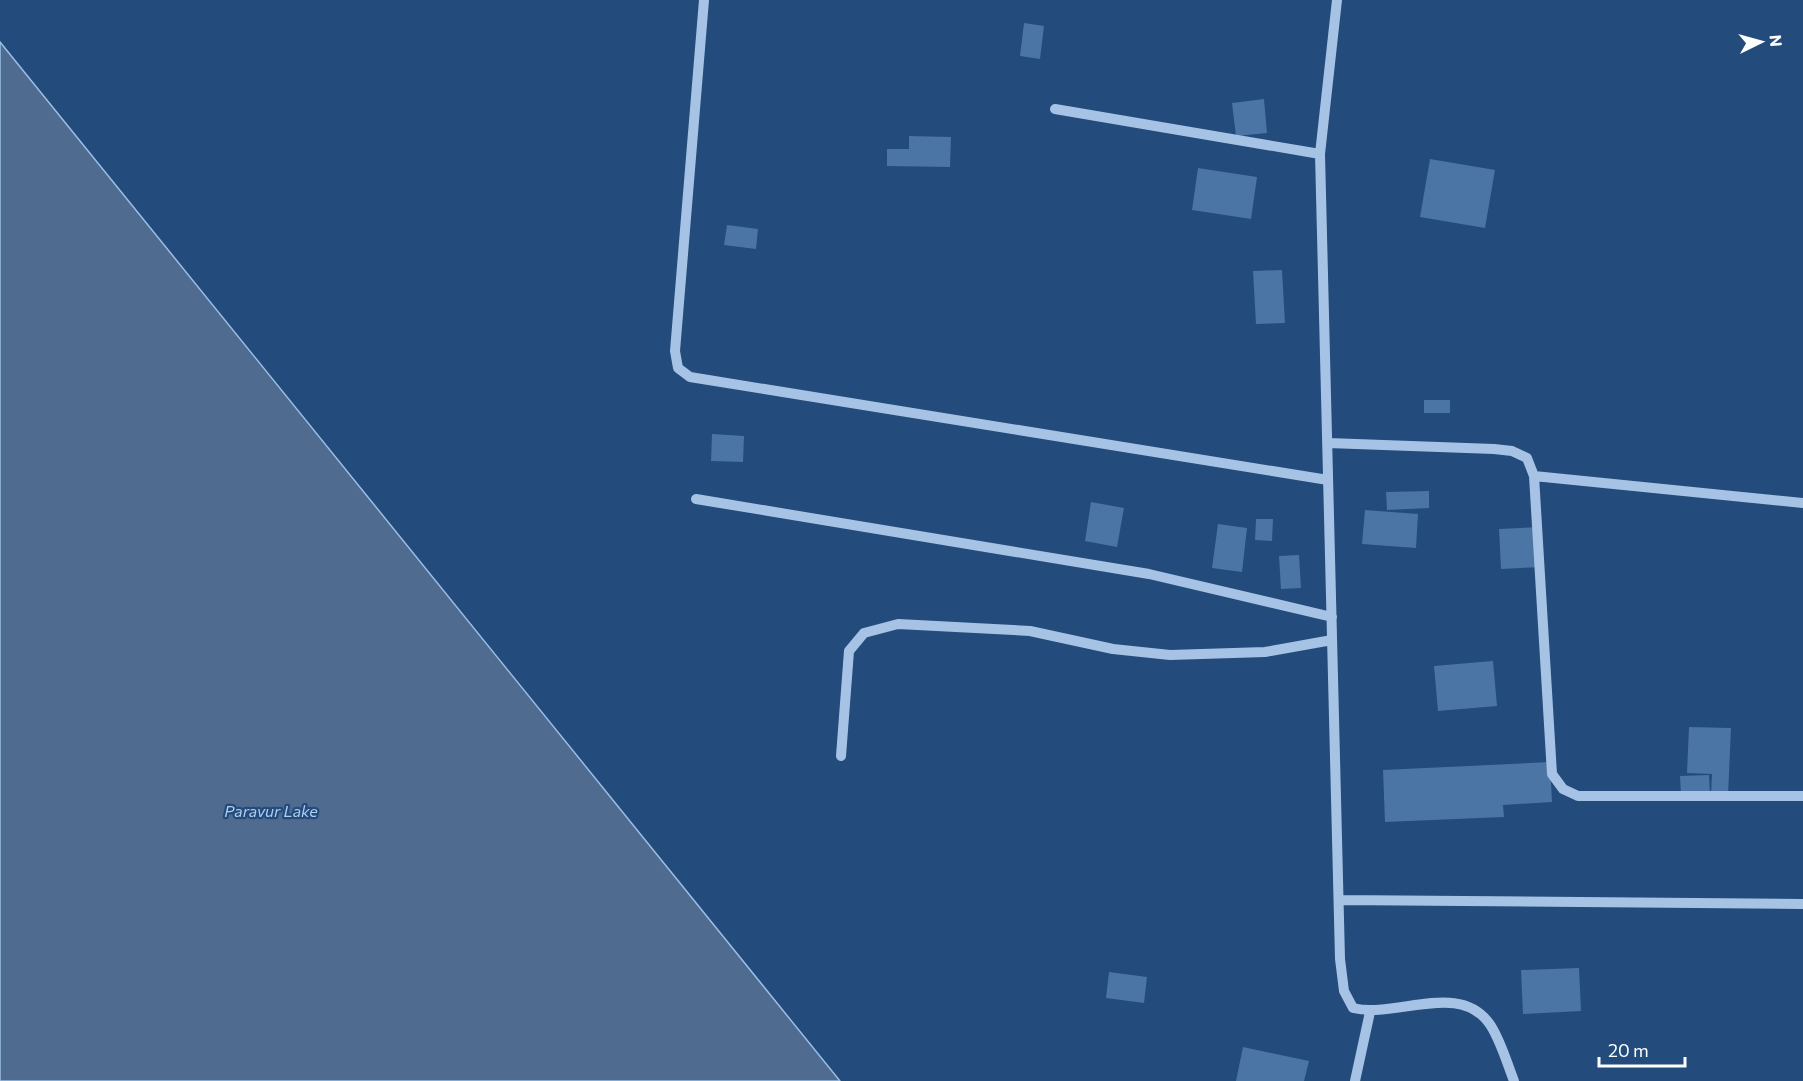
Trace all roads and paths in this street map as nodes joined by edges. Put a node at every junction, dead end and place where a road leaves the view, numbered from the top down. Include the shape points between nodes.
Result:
1 (704, 0) edge
2 (1337, 0) edge
3 (1055, 110) dead end
4 (1320, 154) junction
5 (1328, 443) junction
6 (1534, 476) junction
7 (1328, 480) junction
8 (696, 499) dead end
9 (1803, 502) edge
10 (1332, 617) junction
11 (1332, 640) junction
12 (841, 756) dead end
13 (1803, 796) edge
14 (1339, 900) junction
15 (1803, 904) edge
16 (1370, 1012) junction
17 (1354, 1081) edge
18 (1514, 1081) edge

1 - 7 street via 675,351 678,368 690,377
2 - 4 street
3 - 4 street
4 - 5 street
5 - 6 street via 1512,451 1527,458
5 - 7 street
6 - 9 street
6 - 13 street via 1552,774 1563,789 1578,796
7 - 10 street
8 - 10 street via 1149,574
10 - 11 street
11 - 12 street via 1265,652 1170,655 1113,649 1030,631 884,626 864,633 849,651
11 - 14 street
14 - 15 street
14 - 16 street via 1344,992 1353,1008
16 - 17 street
16 - 18 street via 1447,1001 1464,1004 1480,1013 1491,1026

